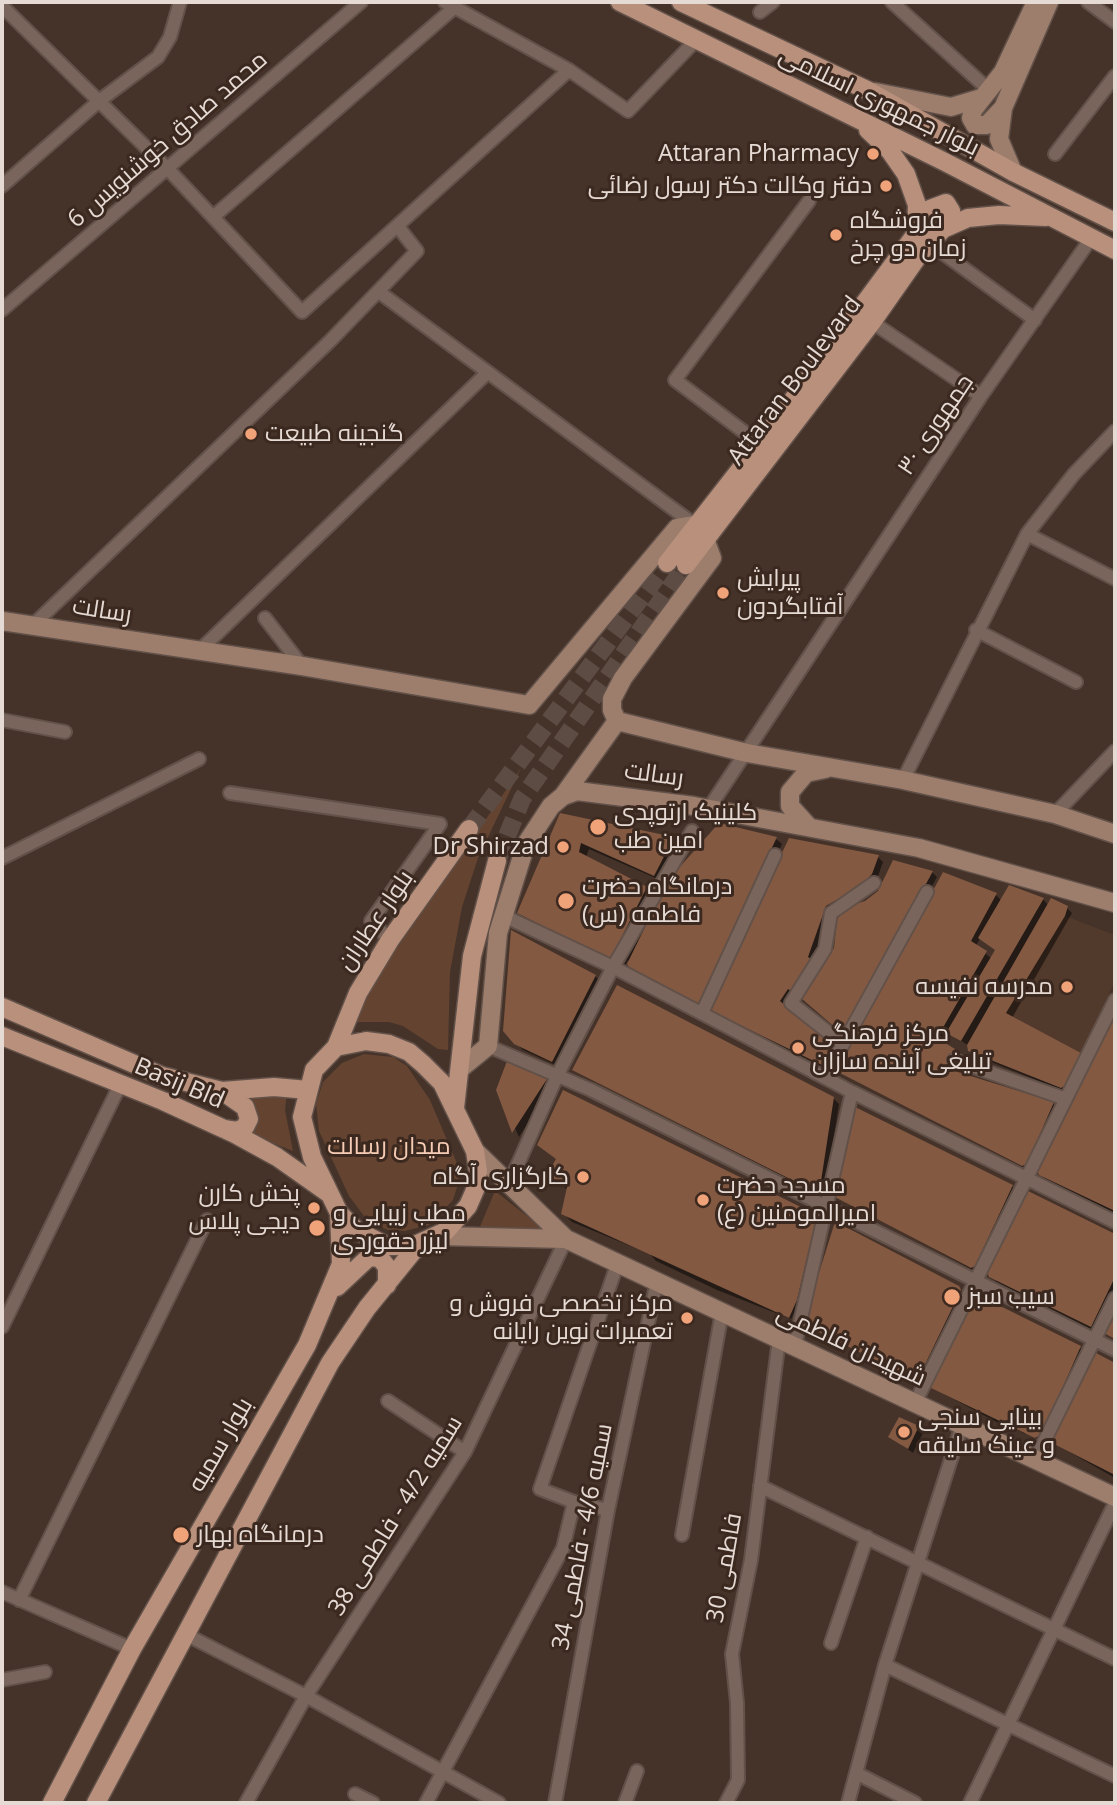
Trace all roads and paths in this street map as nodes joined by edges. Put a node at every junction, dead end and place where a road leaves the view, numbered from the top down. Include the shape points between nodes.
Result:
1 (180, 2) edge
2 (361, 2) edge
3 (620, 2) edge
4 (681, 2) edge
5 (773, 2) edge
6 (892, 2) edge
7 (1036, 2) edge
8 (1049, 2) edge
9 (1088, 2) edge
10 (450, 5) edge
11 (2, 6) edge
12 (760, 12) dead end
13 (1115, 22) edge
14 (697, 39) junction
15 (569, 70) junction
16 (1115, 76) edge
17 (869, 91) junction
18 (985, 95) junction
19 (99, 101) junction
20 (1003, 108) junction
21 (855, 118) junction
22 (1055, 154) dead end
23 (167, 168) junction
24 (1006, 168) junction
25 (990, 185) junction
26 (2, 186) edge
27 (809, 201) dead end
28 (213, 216) junction
29 (1054, 217) junction
30 (1115, 222) edge
31 (399, 228) junction
32 (943, 229) junction
33 (1092, 237) junction
34 (922, 239) junction
35 (1115, 250) edge
36 (379, 292) junction
37 (2, 310) edge
38 (1035, 320) junction
39 (872, 322) junction
40 (487, 373) junction
41 (981, 396) junction
42 (1115, 431) edge
43 (760, 444) junction
44 (700, 532) junction
45 (1027, 534) junction
46 (667, 564) tunnel mouth
47 (686, 565) tunnel mouth
48 (1115, 579) edge
49 (265, 618) dead end
50 (2, 621) edge
51 (33, 625) junction
52 (976, 630) junction
53 (198, 652) junction
54 (302, 666) junction
55 (1076, 682) dead end
56 (2, 720) edge
57 (617, 721) junction
58 (65, 732) dead end
59 (1115, 751) edge
60 (747, 753) junction
61 (199, 759) dead end
62 (832, 768) junction
63 (902, 780) junction
64 (230, 793) dead end
65 (563, 796) junction
66 (709, 808) junction
67 (1055, 814) junction
68 (810, 828) junction
69 (469, 829) tunnel mouth
70 (692, 831) dead end
71 (1115, 834) edge
72 (775, 855) dead end
73 (2, 858) edge
74 (496, 861) tunnel mouth
75 (874, 883) dead end
76 (927, 892) dead end
77 (1115, 903) edge
78 (504, 916) junction
79 (390, 940) junction
80 (613, 967) junction
81 (1115, 1000) edge
82 (2, 1007) edge
83 (702, 1013) junction
84 (2, 1036) edge
85 (843, 1044) junction
86 (488, 1046) junction
87 (336, 1047) junction
88 (954, 1060) dead end
89 (461, 1068) junction
90 (558, 1074) junction
91 (825, 1077) junction
92 (120, 1085) junction
93 (308, 1090) junction
94 (222, 1091) junction
95 (852, 1092) junction
96 (1066, 1099) junction
97 (455, 1108) junction
98 (224, 1129) junction
99 (475, 1151) junction
100 (1027, 1178) junction
101 (509, 1184) junction
102 (328, 1193) junction
103 (827, 1209) junction
104 (339, 1213) junction
105 (207, 1220) dead end
106 (1115, 1222) edge
107 (439, 1236) junction
108 (566, 1239) junction
109 (419, 1244) junction
110 (618, 1262) junction
111 (657, 1281) junction
112 (975, 1282) junction
113 (387, 1285) junction
114 (332, 1292) junction
115 (1115, 1298) edge
116 (722, 1312) junction
117 (2, 1327) edge
118 (1095, 1340) junction
119 (787, 1342) junction
120 (1115, 1350) edge
121 (388, 1401) dead end
122 (915, 1403) junction
123 (962, 1425) junction
124 (465, 1452) junction
125 (1035, 1460) junction
126 (760, 1486) junction
127 (1115, 1497) edge
128 (574, 1502) junction
129 (1115, 1503) edge
130 (608, 1510) junction
131 (682, 1535) dead end
132 (867, 1536) junction
133 (918, 1562) junction
134 (2, 1592) edge
135 (19, 1600) junction
136 (1053, 1629) junction
137 (185, 1633) junction
138 (831, 1643) dead end
139 (132, 1648) junction
140 (1115, 1659) edge
141 (885, 1665) junction
142 (45, 1672) dead end
143 (2, 1680) edge
144 (306, 1696) junction
145 (1008, 1726) junction
146 (441, 1771) junction
147 (637, 1771) dead end
148 (856, 1773) junction
149 (1115, 1776) edge
150 (355, 1794) dead end
151 (52, 1803) edge
152 (96, 1803) edge
153 (246, 1803) edge
154 (373, 1803) edge
155 (426, 1803) edge
156 (499, 1803) edge
157 (555, 1803) edge
158 (625, 1803) edge
159 (726, 1803) edge
160 (848, 1803) edge
161 (915, 1803) edge
162 (970, 1803) edge

1 - 19 street via 170,37 158,57
2 - 23 street, محمد صادق خوشنویس 6
3 - 14 main road, بلوار جمهوری اسلامی
4 - 17 main road, بلوار جمهوری اسلامی
5 - 12 street
6 - 18 street
7 - 18 main road via 1003,72
8 - 20 main road
9 - 13 street
10 - 15 street
10 - 28 street
11 - 19 street
14 - 15 street via 628,111
14 - 21 main road, بلوار جمهوری اسلامی
15 - 31 street
16 - 22 street
17 - 18 main road via 942,106
17 - 24 main road, بلوار جمهوری اسلامی
18 - 20 main road via 971,118 975,125 987,125
19 - 23 street
19 - 26 street
20 - 24 main road via 999,139
21 - 25 main road, بلوار جمهوری اسلامی
21 - 34 main road via 890,151 906,174
23 - 28 street
23 - 37 street, محمد صادق خوشنویس 6
24 - 25 main road via 982,160 974,166
24 - 30 main road, بلوار جمهوری اسلامی
25 - 29 main road, بلوار جمهوری اسلامی
27 - 43 street via 675,380
28 - 31 street via 302,312
29 - 32 main road via 968,218
29 - 33 main road, بلوار جمهوری اسلامی
31 - 36 street via 417,251
32 - 34 main road, Attaran Boulevard
32 - 34 main road via 951,211 941,203 930,209
33 - 35 main road, بلوار جمهوری اسلامی
33 - 38 street, جمهوری ۳۰
34 - 38 street
34 - 39 main road, Attaran Boulevard
34 - 43 main road, Attaran Boulevard
36 - 40 street
36 - 51 street
38 - 41 street, جمهوری ۳۰
39 - 41 street
39 - 44 main road, Attaran Boulevard
40 - 44 street
40 - 53 street
41 - 60 street, جمهوری ۳۰
42 - 45 street
43 - 44 main road, Attaran Boulevard
44 - 46 main road, Attaran Boulevard
44 - 47 main road, Attaran Boulevard
44 - 54 main road, رسالت via 677,528 529,705
44 - 57 main road via 712,558 623,678 611,699
45 - 48 street
45 - 52 street
49 - 54 street
50 - 51 main road, رسالت
51 - 53 main road, رسالت
52 - 55 street
52 - 63 street
53 - 54 main road, رسالت
56 - 58 street
57 - 60 main road, رسالت
57 - 65 main road
59 - 67 street
60 - 62 main road, رسالت
60 - 66 street, جمهوری ۳۰
61 - 73 street
62 - 63 main road, رسالت
62 - 68 main road via 806,774 790,792 790,806
63 - 67 main road, رسالت
64 - 79 street via 440,824 371,921
65 - 66 main road, رسالت via 589,790
65 - 78 main road via 526,844
66 - 68 main road, رسالت
67 - 71 main road, رسالت
68 - 77 main road, رسالت via 919,848
69 - 79 main road, بلوار عطاران
70 - 80 street
72 - 83 street
74 - 89 main road via 472,956
75 - 85 street via 831,913 825,949 791,1003
76 - 85 street
78 - 80 street
78 - 86 main road via 498,933
79 - 87 main road, بلوار عطاران via 358,993
80 - 83 street
80 - 90 street
81 - 96 street
82 - 94 main road via 162,1076
83 - 91 street
84 - 92 main road, Basij Bld
85 - 91 street
86 - 89 main road
86 - 90 street
87 - 93 main road via 314,1070
87 - 97 main road via 366,1041 409,1052 442,1083
88 - 96 street
89 - 97 main road
90 - 101 street
90 - 103 street
91 - 95 street
92 - 98 main road, Basij Bld
92 - 117 street
93 - 94 main road
93 - 102 main road via 302,1117
94 - 98 main road via 245,1107 249,1119 237,1131
95 - 100 street
95 - 103 street, فاطمی 30
96 - 100 street
97 - 99 main road
98 - 102 main road, Basij Bld via 277,1157
99 - 101 main road
99 - 107 main road via 475,1190 457,1220
100 - 106 street
100 - 112 street
101 - 108 main road
102 - 104 main road
103 - 112 street
103 - 119 street, فاطمی 30
104 - 109 main road via 356,1230 387,1246
104 - 114 main road, بلوار سمیه via 341,1264
105 - 135 street
107 - 108 main road
107 - 109 main road
108 - 110 main road, شهیدان فاطمی
108 - 124 street, سمیه 4/2 - فاطمی 38
109 - 113 main road
110 - 111 main road, شهیدان فاطمی
110 - 128 street via 540,1489
111 - 116 main road, شهیدان فاطمی
111 - 130 street, سمیه 4/6 - فاطمی 34
112 - 118 street
112 - 122 street
113 - 114 main road via 387,1267 380,1258 369,1257
113 - 137 main road via 330,1363
114 - 139 main road, بلوار سمیه via 307,1345
115 - 118 street
116 - 119 main road, شهیدان فاطمی
116 - 131 street
118 - 120 street
118 - 125 street
119 - 122 main road, شهیدان فاطمی
119 - 126 street, فاطمی 30
121 - 124 street
122 - 123 main road, شهیدان فاطمی
123 - 125 main road, شهیدان فاطمی
123 - 133 street
124 - 144 street, سمیه 4/2 - فاطمی 38
125 - 127 main road, شهیدان فاطمی
126 - 132 street
126 - 159 street, فاطمی 30 via 732,1654 737,1780
128 - 130 street
128 - 146 street via 563,1548
129 - 136 street
130 - 157 street, سمیه 4/6 - فاطمی 34
132 - 133 street
132 - 138 street
133 - 136 street
133 - 141 street
134 - 135 street
135 - 139 street
136 - 140 street
136 - 145 street
137 - 144 street
137 - 152 main road
139 - 151 main road, بلوار سمیه
141 - 145 street
141 - 148 street
142 - 143 street
144 - 146 street
144 - 153 street, سمیه 4/2 - فاطمی 38
145 - 149 street
145 - 162 street
146 - 155 street
146 - 156 street
147 - 158 street
148 - 160 street
148 - 161 street
150 - 154 street

